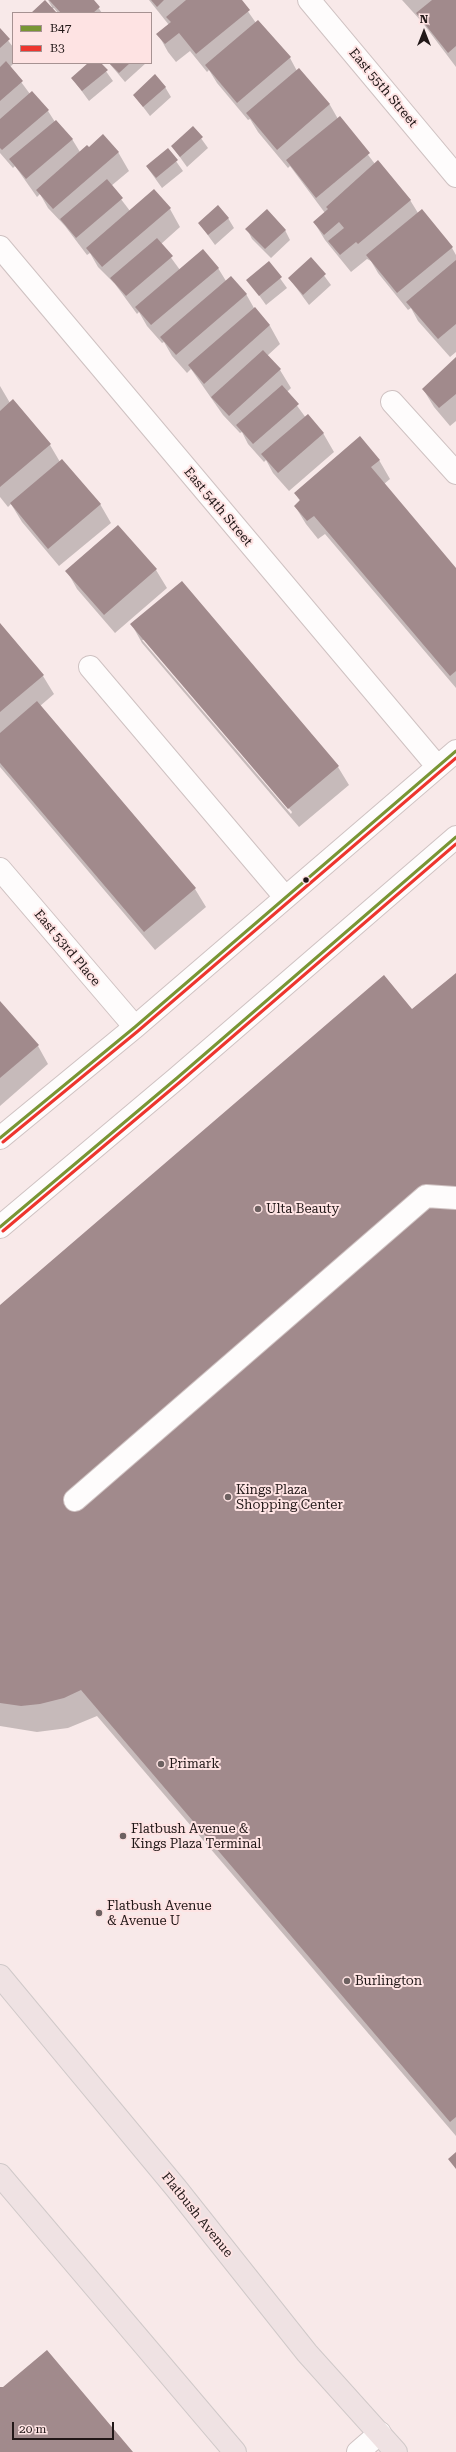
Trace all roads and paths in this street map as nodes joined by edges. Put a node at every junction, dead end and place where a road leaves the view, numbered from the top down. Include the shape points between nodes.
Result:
1 (309, 0) edge
2 (456, 176) edge
3 (0, 247) edge
4 (392, 402) dead end
5 (456, 473) edge
6 (90, 667) dead end
7 (456, 751) edge
8 (437, 766) junction
9 (456, 837) edge
10 (0, 869) edge
11 (285, 897) junction
12 (135, 1027) junction
13 (0, 1138) edge
14 (456, 1198) edge
15 (0, 1227) edge
16 (75, 1500) dead end
17 (0, 1976) edge
18 (0, 2175) edge
19 (380, 2433) junction
20 (235, 2452) edge
21 (358, 2452) edge
22 (396, 2452) edge

1 - 2 street, East 55th Street
3 - 8 street, East 54th Street
4 - 5 street
6 - 11 street
7 - 8 street
8 - 11 street
9 - 15 street
10 - 12 street, East 53rd Place
11 - 12 street
12 - 13 street
14 - 16 street via 426,1196
17 - 19 main road, Flatbush Avenue via 176,2188 307,2353
18 - 20 main road
19 - 21 street
19 - 22 main road, Flatbush Avenue

